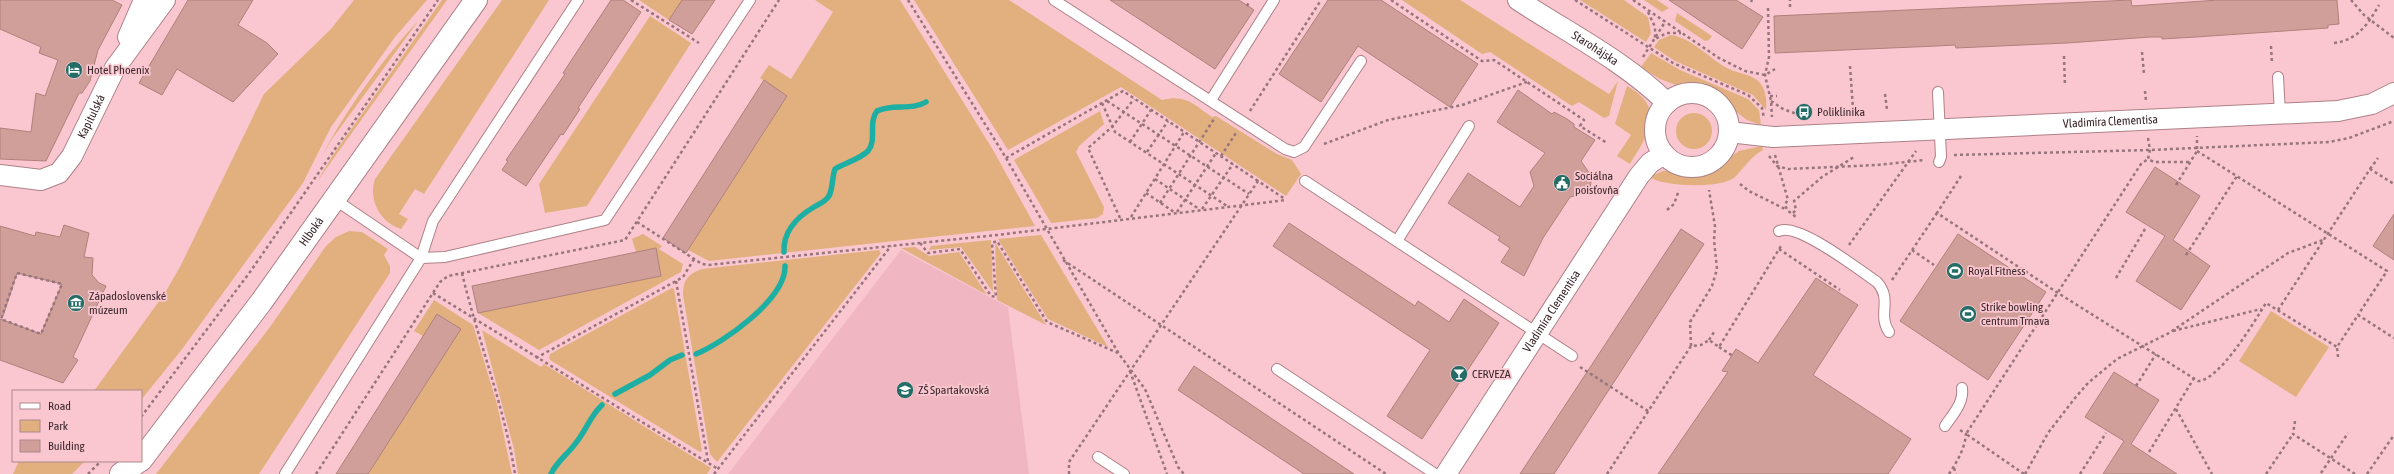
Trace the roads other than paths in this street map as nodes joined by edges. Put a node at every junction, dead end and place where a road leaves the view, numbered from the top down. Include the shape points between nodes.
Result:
1 (144, 0) edge
2 (166, 0) edge
3 (476, 0) edge
4 (578, 0) edge
5 (750, 0) edge
6 (1054, 0) edge
7 (1274, 0) edge
8 (1518, 0) edge
9 (1360, 61) dead end
10 (115, 68) junction
11 (2275, 73) road end
12 (1938, 92) dead end
13 (2394, 93) edge
14 (1211, 100) junction
15 (1667, 104) junction
16 (2280, 114) junction
17 (1469, 126) dead end
18 (1940, 129) junction
19 (1729, 132) junction
20 (1664, 154) junction
21 (1936, 160) road end
22 (0, 175) edge
23 (1305, 181) dead end
24 (334, 198) junction
25 (1784, 230) road end
26 (1397, 241) junction
27 (421, 258) junction
28 (1888, 332) dead end
29 (1537, 333) junction
30 (1574, 360) road end
31 (1277, 369) dead end
32 (1962, 388) dead end
33 (1945, 426) dead end
34 (1098, 457) dead end
35 (142, 459) edge
36 (138, 462) edge
37 (140, 462) edge
38 (121, 474) edge
39 (133, 474) edge
40 (285, 474) edge
41 (1124, 474) edge
42 (1435, 474) edge
43 (1446, 474) edge

1 - 10 street, Kapitulská
2 - 10 street, Kapitulská
3 - 24 street, Hlboká
4 - 27 lane via 433,221
5 - 27 lane via 605,220 445,257
6 - 14 lane
7 - 14 lane
8 - 15 street, Starohájska via 1632,73 1651,87
9 - 14 lane via 1304,147 1294,152 1285,149
10 - 22 street, Kapitulská via 67,164 53,177 42,180
11 - 16 lane
12 - 18 lane
13 - 16 street, Vladimíra Clementisa via 2358,108
15 - 19 street via 1686,94 1708,97 1724,112
15 - 20 street via 1659,114 1656,128 1658,142
16 - 18 street, Vladimíra Clementisa
17 - 26 lane
18 - 19 street, Vladimíra Clementisa via 1773,137
18 - 21 lane via 1941,157
19 - 20 street via 1726,145 1718,156 1701,166 1681,165
20 - 29 street, Vladimíra Clementisa via 1650,163 1639,176
23 - 26 lane
24 - 27 lane
24 - 35 street, Hlboká via 262,301
25 - 28 lane via 1808,236 1877,282 1884,289 1886,297 1883,323
26 - 29 lane
27 - 40 lane
29 - 30 lane
29 - 43 street, Vladimíra Clementisa
31 - 42 lane
32 - 33 lane via 1960,404
34 - 41 lane
36 - 38 street, Hlboká
37 - 39 street, Hlboká

